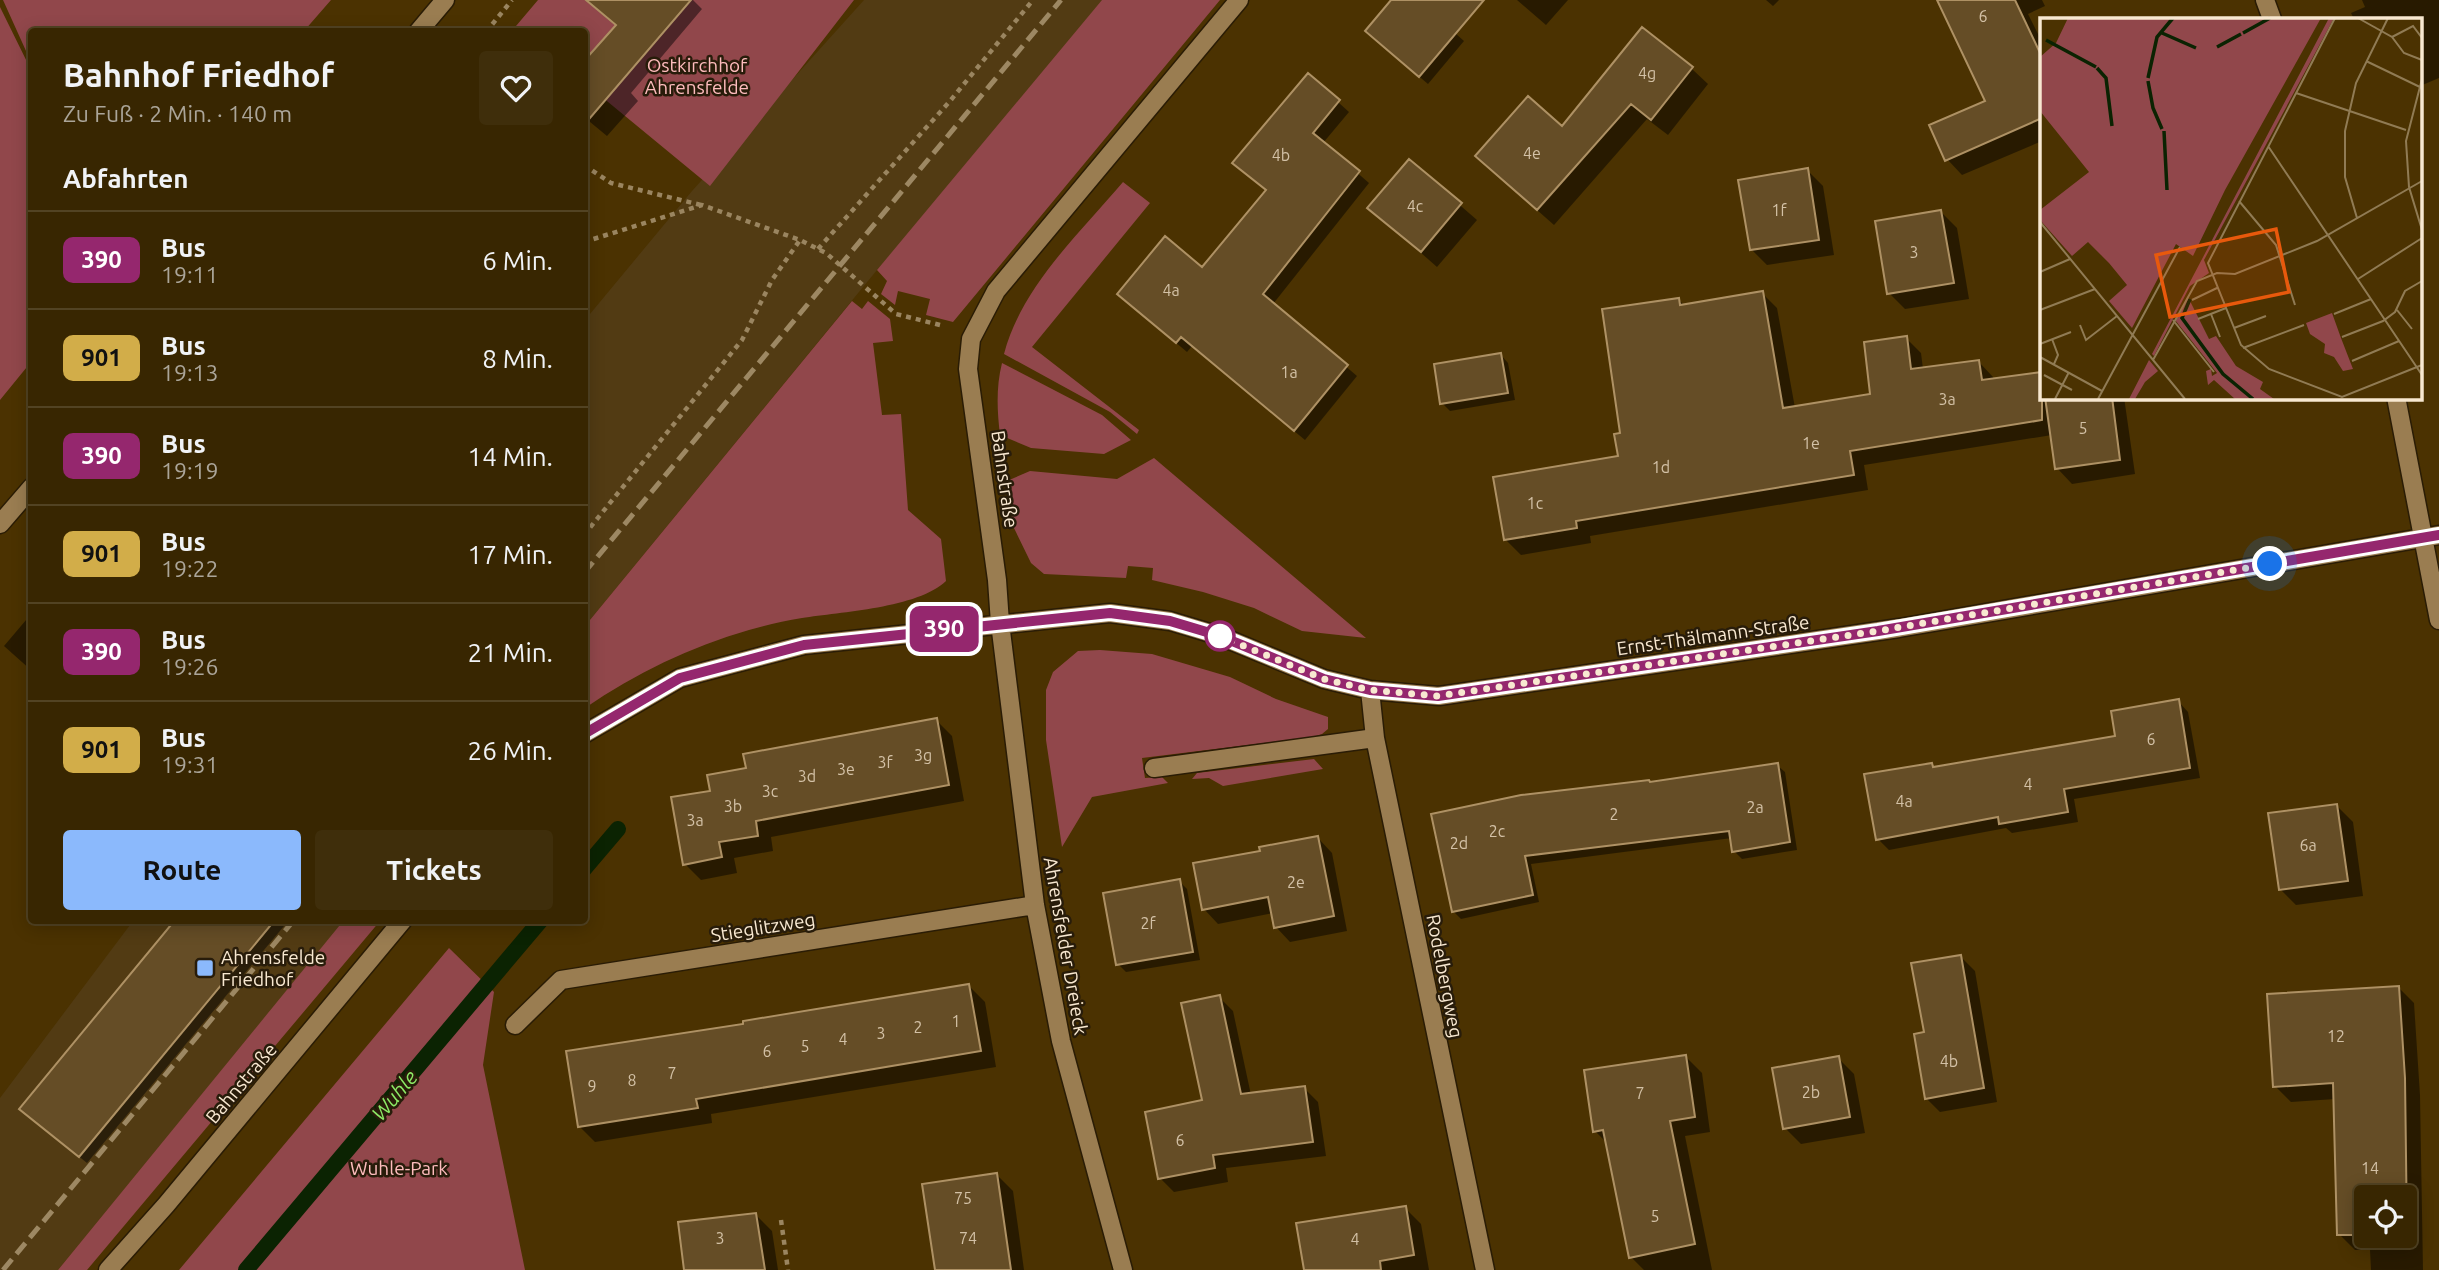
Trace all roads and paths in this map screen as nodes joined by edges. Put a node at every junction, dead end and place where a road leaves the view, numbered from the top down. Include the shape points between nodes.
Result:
1 (445, 0) edge
2 (512, 0) edge
3 (1033, 0) edge
4 (1240, 0) edge
5 (2265, 0) edge
6 (2272, 18) edge
7 (421, 28) edge
8 (489, 28) edge
9 (588, 168) edge
10 (702, 205) junction
11 (800, 240) junction
12 (588, 241) edge
13 (818, 249) junction
14 (971, 339) junction
15 (2397, 399) edge
16 (28, 492) edge
17 (588, 522) edge
18 (0, 524) edge
19 (592, 526) junction
20 (588, 531) edge
21 (2432, 536) edge
22 (2439, 620) edge
23 (1000, 623) junction
24 (1370, 690) junction
25 (588, 732) edge
26 (1375, 738) junction
27 (1154, 768) dead end
28 (1035, 905) junction
29 (400, 924) edge
30 (515, 1025) dead end
31 (781, 1220) dead end
32 (108, 1270) edge
33 (788, 1270) edge
34 (1123, 1270) edge
35 (1485, 1270) edge

1 - 7 street
2 - 8 path
3 - 13 path
4 - 14 street, Bahnstraße via 996,290
5 - 6 street
9 - 10 path via 611,183
10 - 11 path
10 - 12 path
11 - 13 path
11 - 19 path via 772,280 742,340
13 - 14 path via 896,314 947,327
14 - 23 street, Bahnstraße via 968,369
15 - 21 street
16 - 18 street
17 - 19 path
19 - 20 path
21 - 22 street
21 - 24 street, Ernst-Thälmann-Straße via 1899,628 1462,694
23 - 24 street, Ernst-Thälmann-Straße via 1110,613 1170,621 1220,636 1324,679
23 - 25 street via 804,645 680,678
23 - 28 street, Ahrensfelder Dreieck
24 - 26 street, Rodelbergweg
26 - 27 street
26 - 35 street, Rodelbergweg
28 - 30 street, Stieglitzweg via 561,980
28 - 34 street, Ahrensfelder Dreieck via 1061,1041
29 - 32 street, Bahnstraße
31 - 33 path

